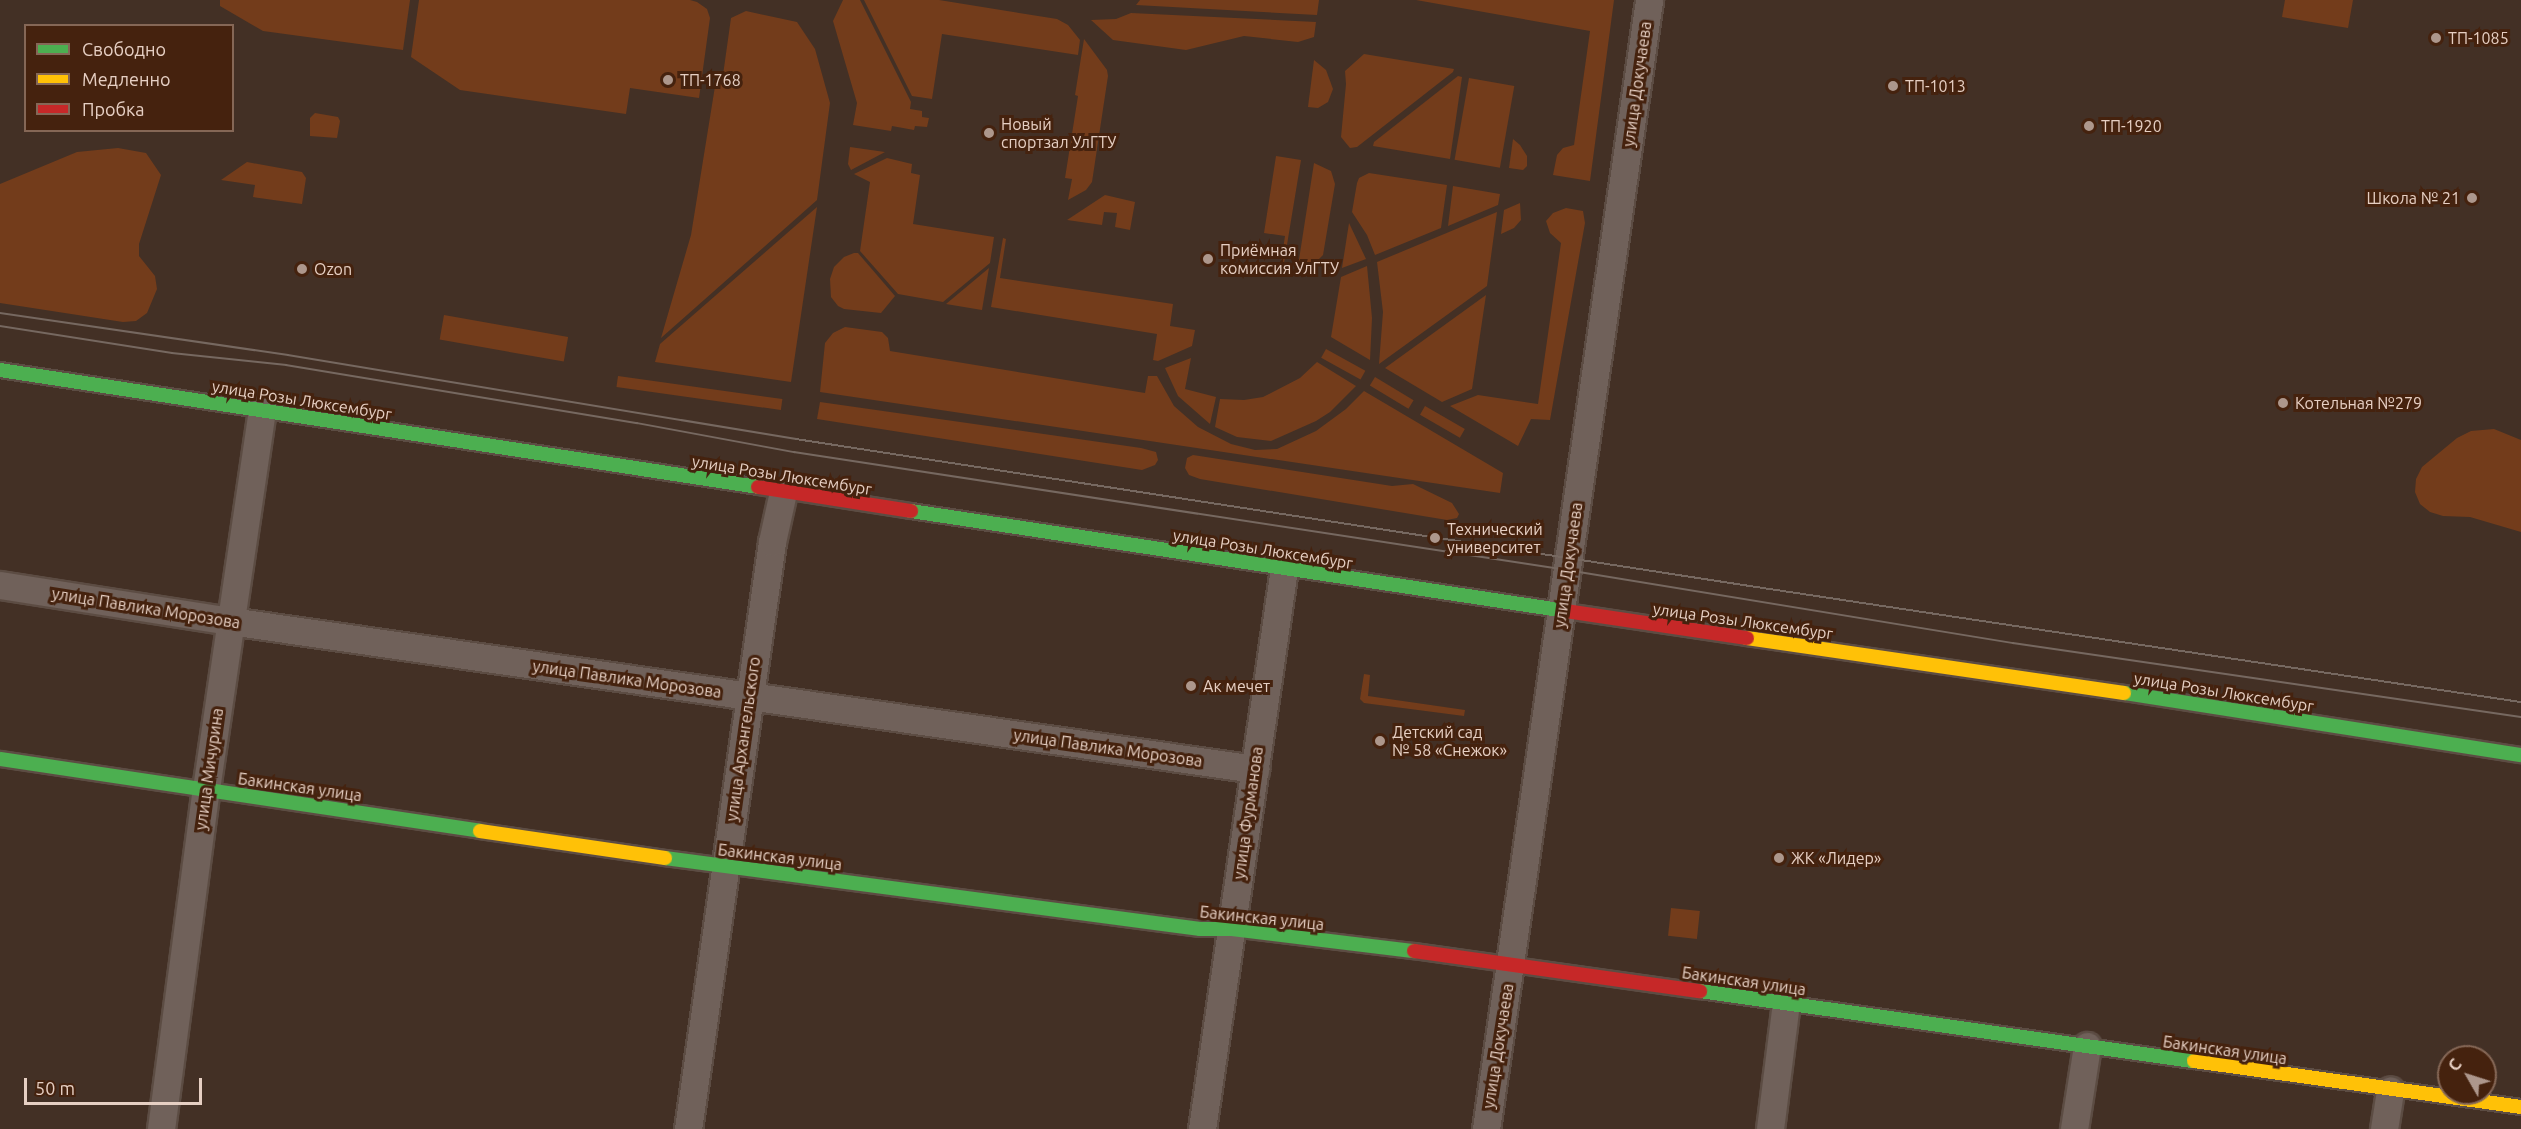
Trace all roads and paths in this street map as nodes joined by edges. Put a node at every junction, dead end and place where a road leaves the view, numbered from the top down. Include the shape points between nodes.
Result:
1 (1649, 0) edge
2 (0, 370) edge
3 (262, 411) junction
4 (783, 492) junction
5 (1284, 568) junction
6 (0, 585) edge
7 (1561, 611) junction
8 (230, 621) junction
9 (749, 697) junction
10 (2521, 755) edge
11 (0, 759) edge
12 (1255, 769) junction
13 (206, 789) junction
14 (725, 867) junction
15 (1231, 929) junction
16 (1511, 964) junction
17 (1786, 1004) junction
18 (2087, 1046) junction
19 (2390, 1090) junction
20 (2521, 1107) edge
21 (161, 1129) edge
22 (688, 1129) edge
23 (1202, 1129) edge
24 (1486, 1129) edge
25 (1770, 1129) edge
26 (2074, 1129) edge
27 (2384, 1129) edge

1 - 7 street, улица Докучаева
2 - 3 street, улица Розы Люксембург
3 - 4 street, улица Розы Люксембург
3 - 8 street, улица Мичурина
4 - 5 street, улица Розы Люксембург
4 - 9 street, улица Архангельского
5 - 7 street, улица Розы Люксембург
5 - 12 street, улица Фурманова
6 - 8 street, улица Павлика Морозова
7 - 10 street, улица Розы Люксембург
7 - 16 street, улица Докучаева
8 - 9 street, улица Павлика Морозова
8 - 13 street, улица Мичурина
9 - 12 street, улица Павлика Морозова
9 - 14 street, улица Архангельского
11 - 13 street, Бакинская улица
12 - 15 street, улица Фурманова
13 - 14 street, Бакинская улица
13 - 21 street, улица Мичурина
14 - 15 street, Бакинская улица via 1200,929
14 - 22 street, улица Архангельского
15 - 16 street, Бакинская улица
15 - 23 street, улица Фурманова
16 - 17 street, Бакинская улица
16 - 24 street, улица Докучаева
17 - 18 street, Бакинская улица
17 - 25 street
18 - 19 street, Бакинская улица
18 - 26 street
19 - 20 street, Бакинская улица
19 - 27 street

